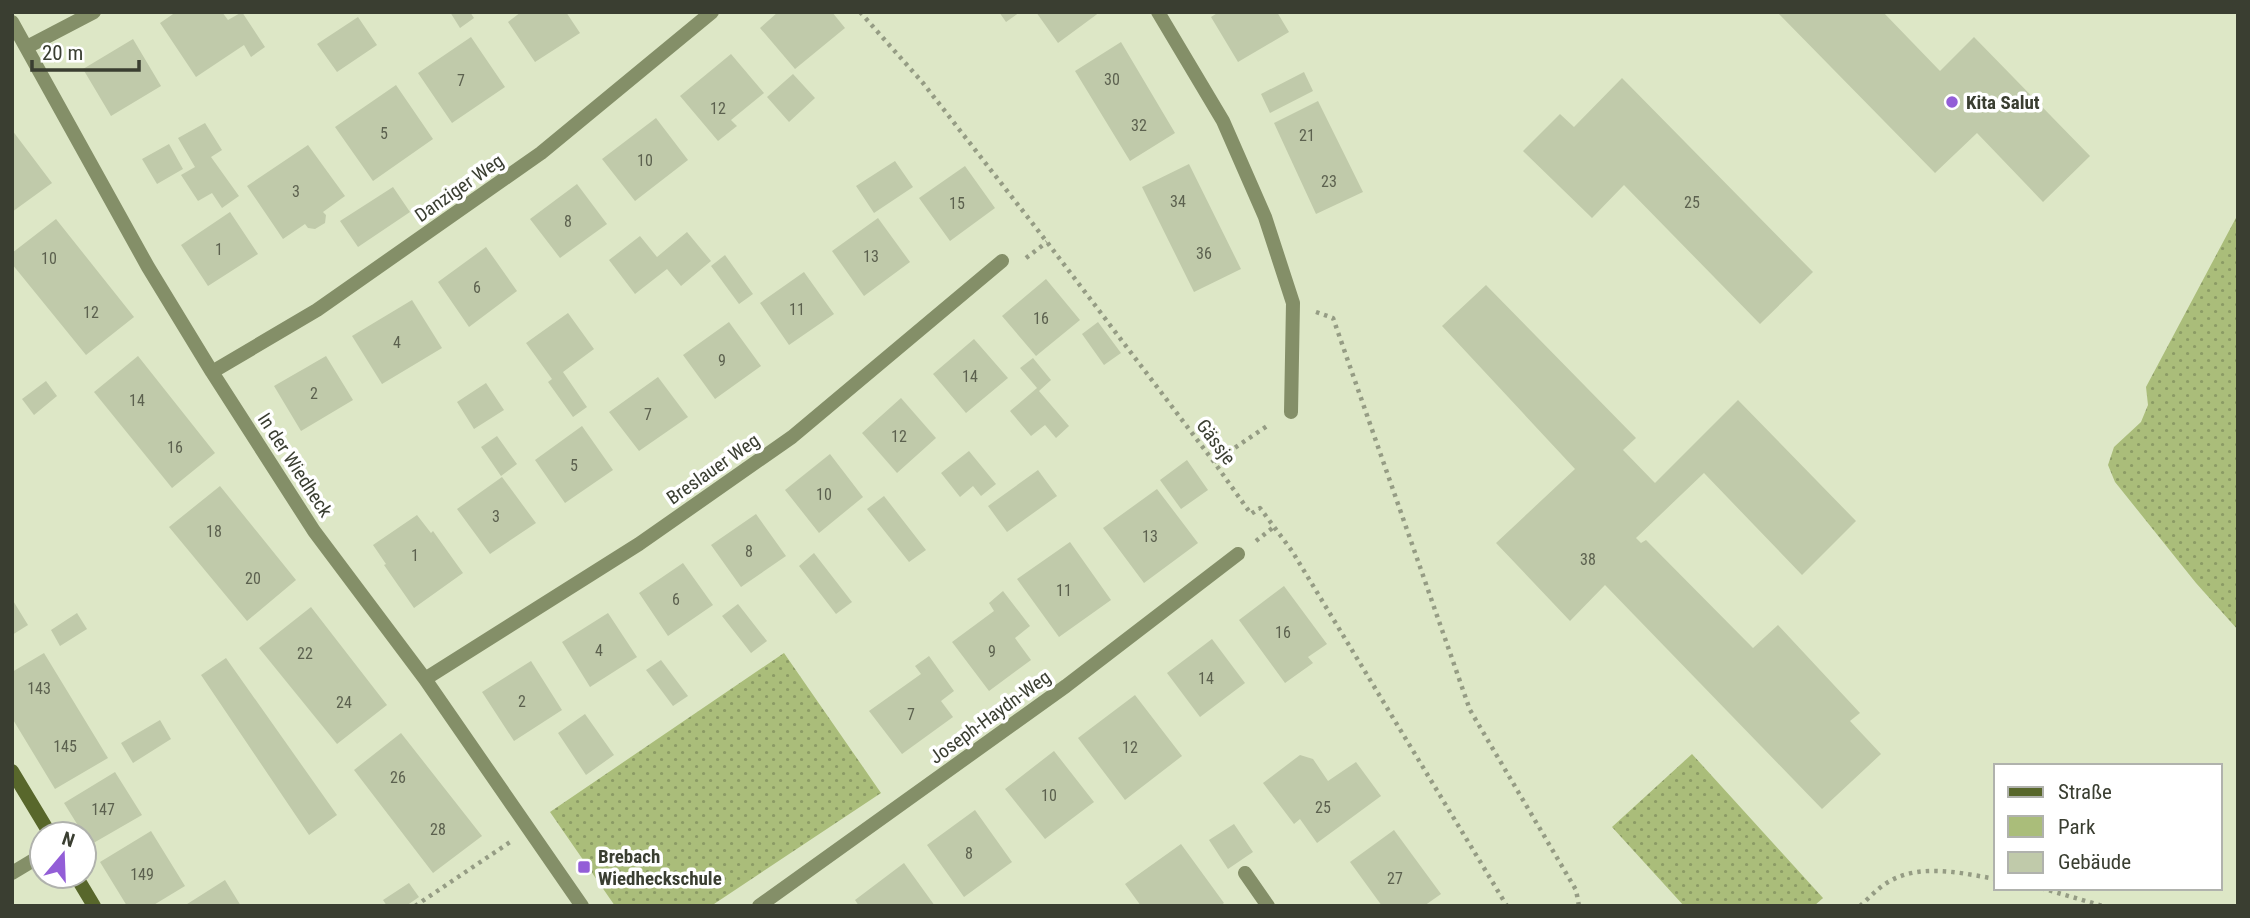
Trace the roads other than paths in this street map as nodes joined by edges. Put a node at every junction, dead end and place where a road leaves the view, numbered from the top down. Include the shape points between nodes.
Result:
1 (94, 12) edge
2 (712, 12) edge
3 (1158, 12) edge
4 (12, 22) edge
5 (27, 47) junction
6 (1002, 261) dead end
7 (212, 372) junction
8 (1291, 412) dead end
9 (1238, 554) dead end
10 (425, 679) junction
11 (12, 771) edge
12 (42, 820) edge
13 (28, 863) edge
14 (12, 873) edge
15 (1245, 873) dead end
16 (84, 890) edge
17 (94, 906) edge
18 (582, 906) edge
19 (759, 906) edge
20 (1268, 906) edge

1 - 5 street
2 - 7 street, Danziger Weg via 541,153 317,310
3 - 8 street via 1223,121 1265,217 1293,303
4 - 5 street, In der Wiedheck
5 - 7 street, In der Wiedheck via 148,267
6 - 10 street, Breslauer Weg via 759,460 639,544
7 - 10 street, In der Wiedheck via 314,531
9 - 19 street, Joseph-Haydn-Weg via 1066,686
10 - 18 street, In der Wiedheck
11 - 12 main road
13 - 14 street
15 - 20 street
16 - 17 main road

